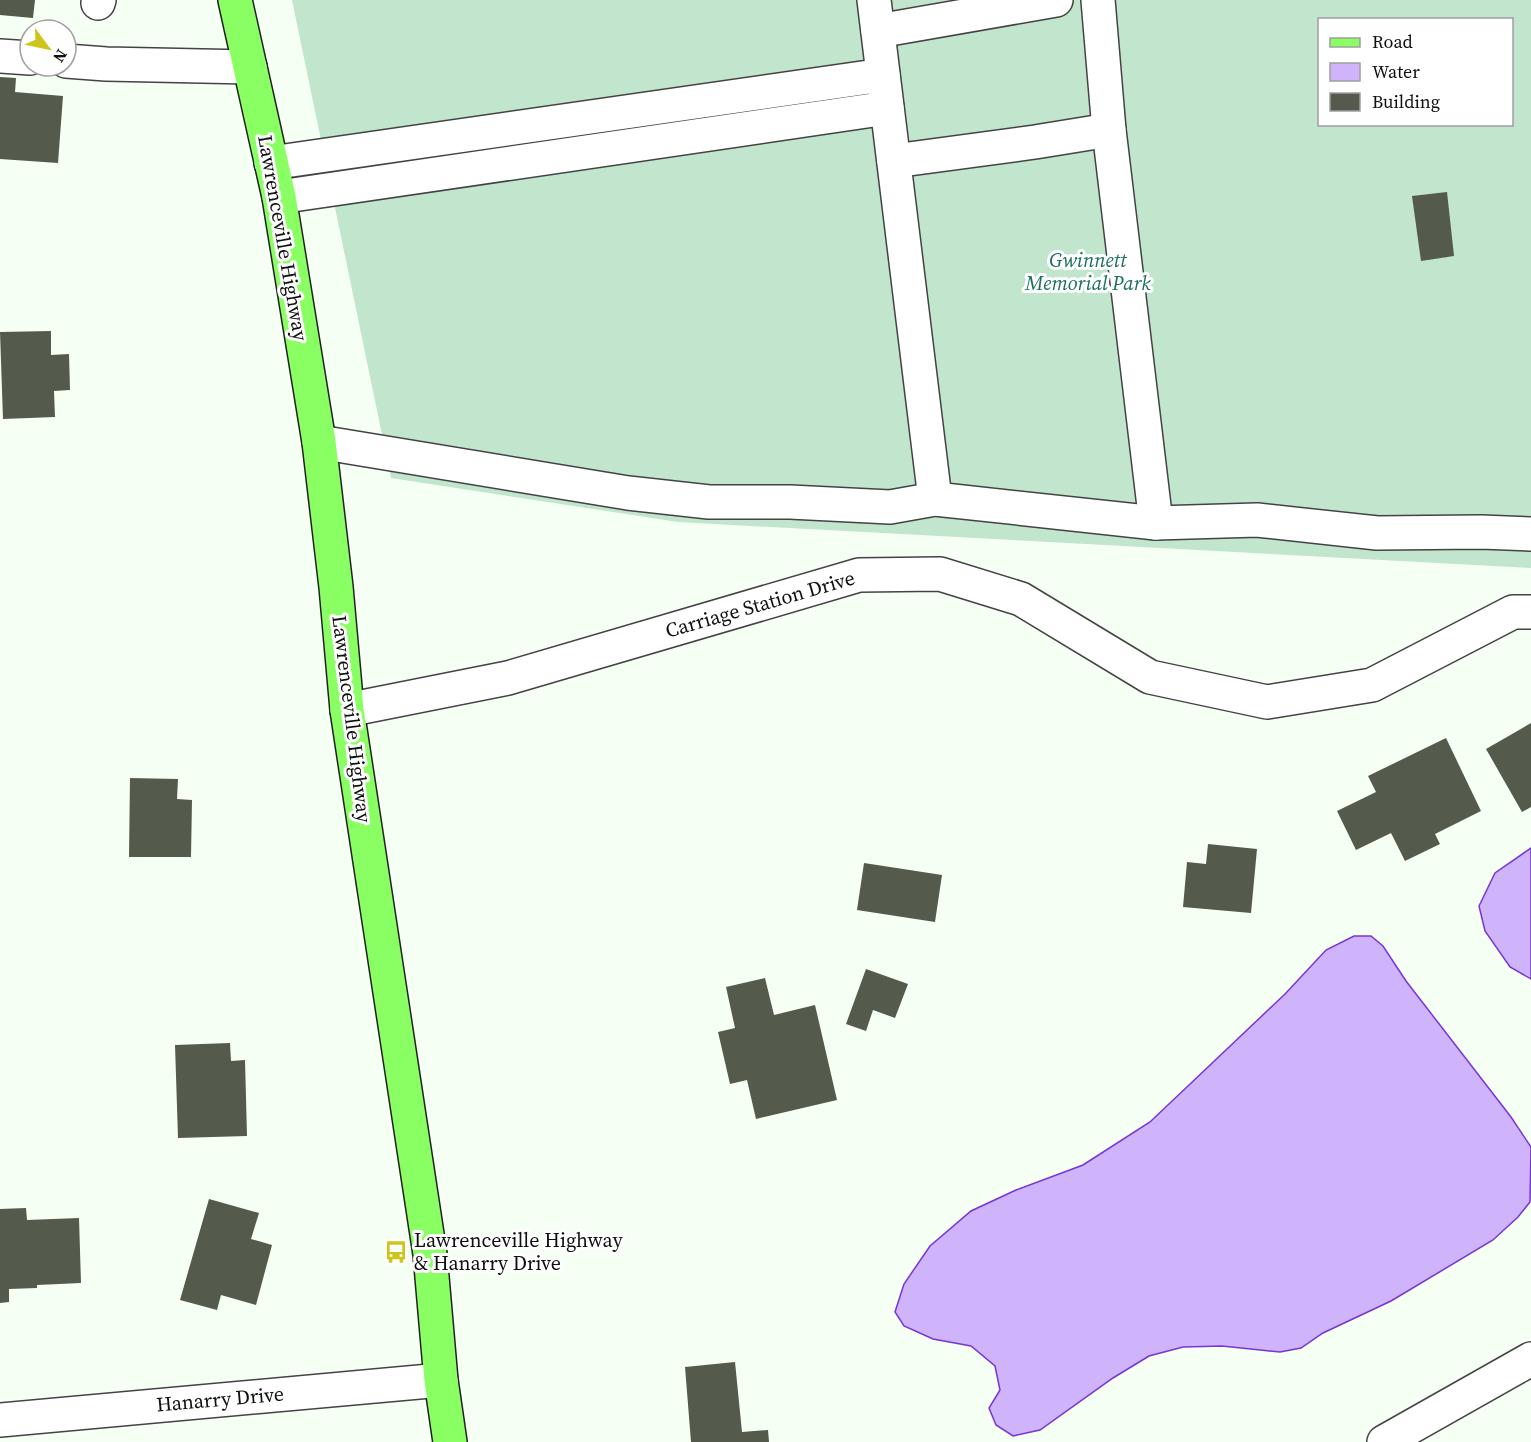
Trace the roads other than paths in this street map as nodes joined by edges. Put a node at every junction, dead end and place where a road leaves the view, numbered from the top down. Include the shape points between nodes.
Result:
1 (235, 0) edge
2 (1056, 0) edge
3 (1098, 0) edge
4 (876, 15) edge
5 (0, 56) edge
6 (18, 57) edge
7 (78, 62) edge
8 (250, 67) junction
9 (883, 75) junction
10 (887, 108) junction
11 (1109, 130) junction
12 (894, 161) junction
13 (271, 163) junction
14 (279, 197) junction
15 (319, 442) junction
16 (935, 499) junction
17 (1156, 523) junction
18 (1531, 534) edge
19 (1531, 612) edge
20 (348, 710) junction
21 (1531, 1359) edge
22 (441, 1380) junction
23 (0, 1420) edge
24 (450, 1442) edge
25 (1384, 1442) edge

1 - 8 main road, Lawrenceville Highway
2 - 4 street
3 - 11 street
4 - 9 street
5 - 6 street
7 - 8 street
8 - 13 main road, Lawrenceville Highway
9 - 10 street
9 - 13 street
10 - 12 street
10 - 14 street
11 - 12 street
11 - 17 street
12 - 16 street
13 - 14 main road, Lawrenceville Highway
14 - 15 main road, Lawrenceville Highway
15 - 16 street via 628,493 709,502 890,507
15 - 20 main road, Lawrenceville Highway
16 - 17 street
17 - 18 street via 1257,520 1377,533
19 - 20 street, Carriage Station Drive via 1513,612 1372,685 1267,702 1150,677 1021,599 940,574 859,575 508,678
20 - 22 main road, Lawrenceville Highway via 430,1254
21 - 25 street
22 - 23 street, Hanarry Drive
22 - 24 main road, Lawrenceville Highway

